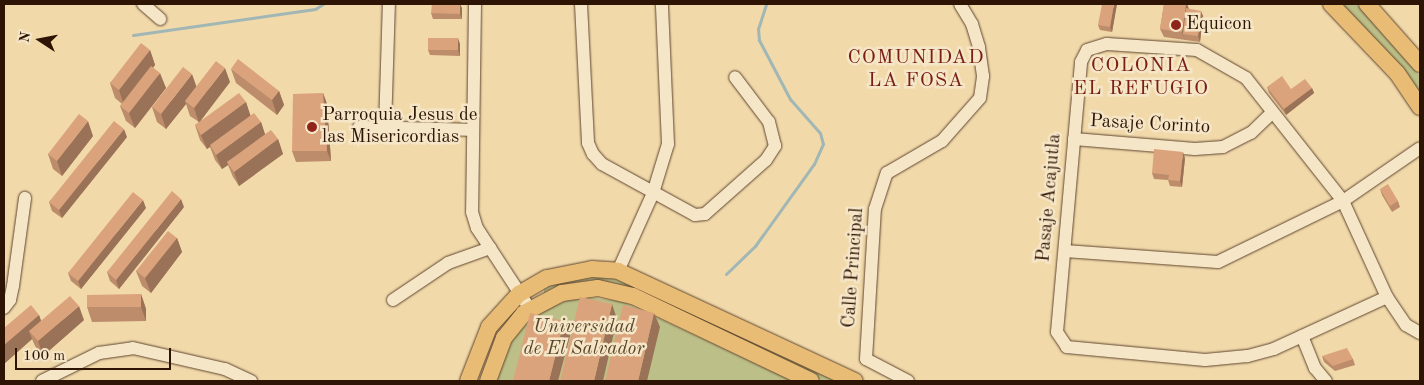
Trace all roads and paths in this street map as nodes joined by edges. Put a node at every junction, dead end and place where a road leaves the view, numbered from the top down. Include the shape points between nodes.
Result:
1 (143, 4) edge
2 (390, 4) edge
3 (475, 4) edge
4 (581, 4) edge
5 (662, 4) edge
6 (960, 4) edge
7 (1331, 4) edge
8 (1367, 4) edge
9 (160, 19) dead end
10 (1420, 64) edge
11 (735, 77) dead end
12 (1420, 107) edge
13 (1272, 113) junction
14 (359, 127) dead end
15 (385, 128) junction
16 (471, 130) junction
17 (1074, 139) junction
18 (1420, 148) edge
19 (653, 193) junction
20 (25, 198) dead end
21 (1343, 200) junction
22 (490, 248) junction
23 (1065, 251) junction
24 (618, 271) junction
25 (519, 294) junction
26 (1386, 297) junction
27 (392, 300) dead end
28 (4, 308) edge
29 (530, 309) junction
30 (1420, 333) edge
31 (1302, 336) junction
32 (42, 381) edge
33 (252, 381) edge
34 (468, 381) edge
35 (488, 381) edge
36 (811, 381) edge
37 (855, 381) edge
38 (908, 381) edge
39 (1326, 381) edge

1 - 9 street
2 - 15 street
3 - 16 street
4 - 19 street via 588,142 592,154 602,164
5 - 19 street via 668,144
6 - 38 street, Calle Principal via 972,24 979,47 983,76 980,98 942,141 887,173 875,209 866,359
7 - 12 main road via 1397,73
8 - 10 main road
11 - 19 street via 769,122 774,135 773,152 699,216
13 - 17 street, Pasaje Corinto via 1251,133 1223,147 1195,149
13 - 17 street, Pasaje Acajutla via 1246,78 1197,50 1107,44 1087,50 1081,62
13 - 21 street
14 - 15 street
15 - 16 street
16 - 22 street via 472,212 477,228
17 - 23 street, Pasaje Acajutla
18 - 21 street
19 - 24 street
20 - 28 street via 14,286
21 - 23 street via 1218,262
21 - 26 street
22 - 25 street
22 - 27 street via 448,264
23 - 31 street, Pasaje Acajutla via 1057,332 1067,347 1205,360 1265,352
24 - 25 main road via 569,272 547,278
24 - 37 main road
25 - 29 street
25 - 34 main road via 490,327
26 - 30 street via 1406,324
26 - 31 street
29 - 35 main road via 508,330
29 - 36 main road via 573,290 598,288 619,291
31 - 39 street via 1315,368
32 - 33 street via 99,353 132,348 225,369

